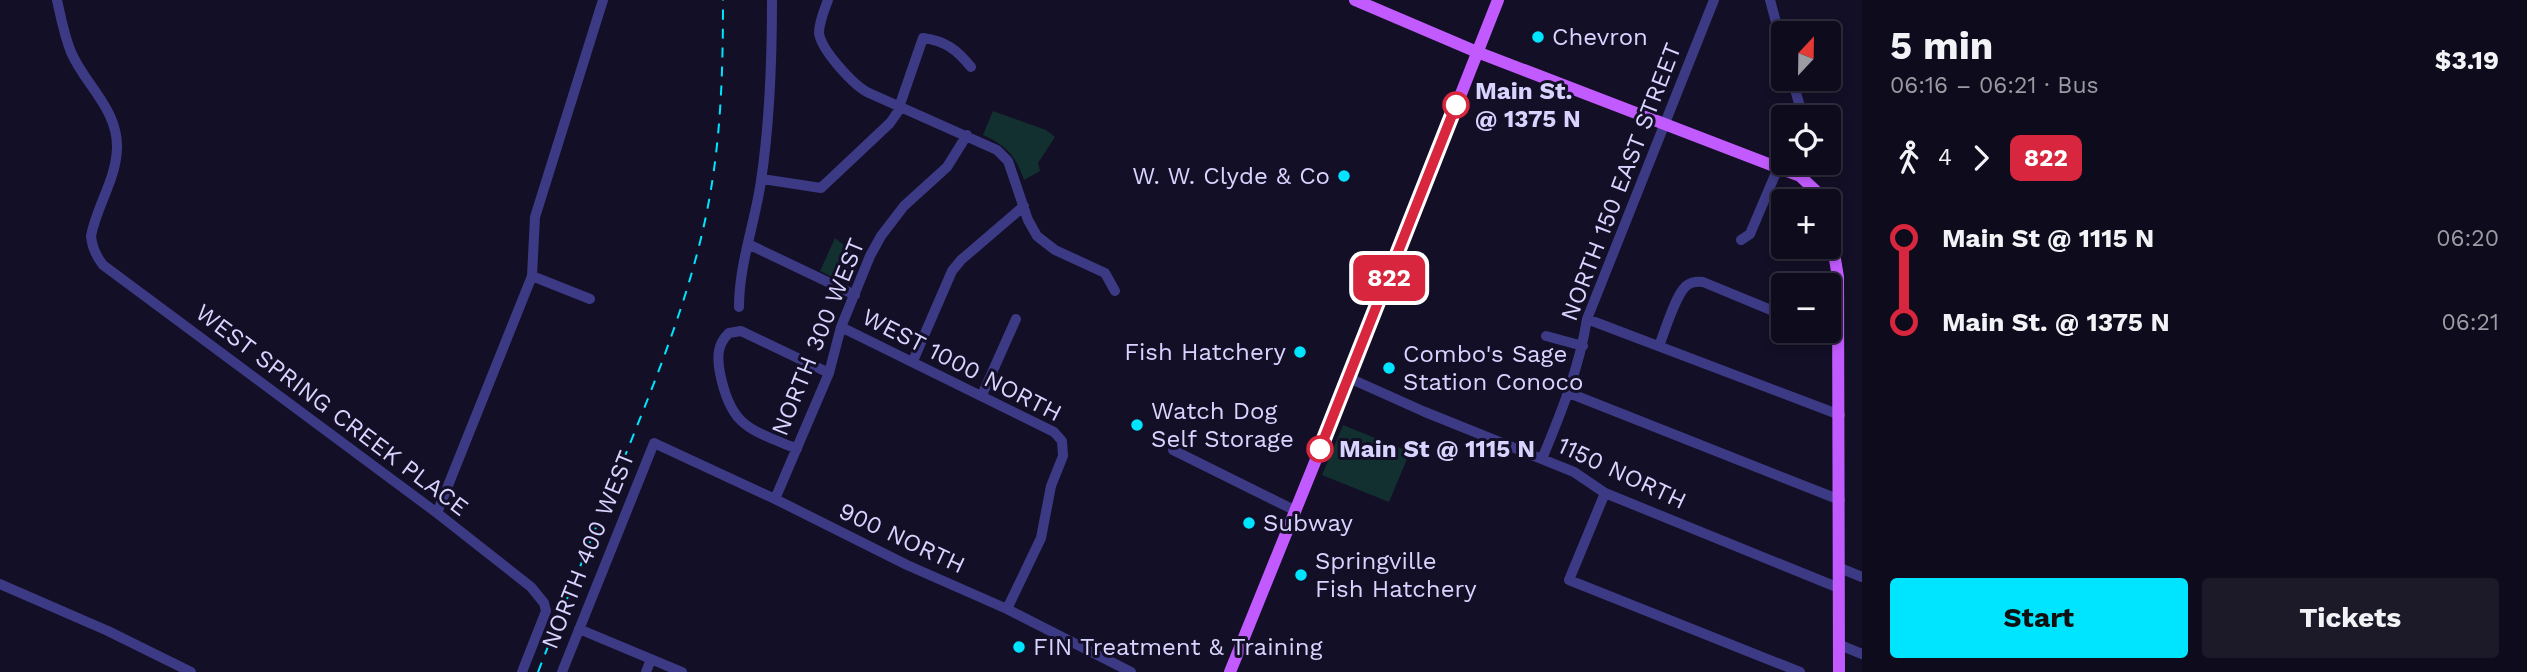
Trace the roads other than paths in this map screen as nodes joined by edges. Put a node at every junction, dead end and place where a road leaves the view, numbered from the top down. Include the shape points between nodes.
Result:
1 (57, 0) edge
2 (603, 0) edge
3 (772, 0) edge
4 (828, 0) edge
5 (1355, 0) edge
6 (1498, 0) edge
7 (1714, 0) edge
8 (1770, 0) edge
9 (1776, 21) edge
10 (1477, 52) junction
11 (971, 67) dead end
12 (900, 105) junction
13 (1666, 124) junction
14 (967, 135) junction
15 (1771, 165) edge
16 (1775, 175) edge
17 (762, 179) junction
18 (1024, 206) junction
19 (1741, 240) dead end
20 (748, 244) junction
21 (532, 275) junction
22 (1115, 292) dead end
23 (855, 295) junction
24 (590, 299) dead end
25 (739, 307) dead end
26 (1771, 310) edge
27 (1016, 319) dead end
28 (1587, 319) junction
29 (842, 327) junction
30 (1546, 336) dead end
31 (1838, 343) edge
32 (1583, 346) junction
33 (1659, 346) junction
34 (913, 361) junction
35 (829, 373) junction
36 (1349, 378) junction
37 (1569, 393) junction
38 (982, 395) junction
39 (1840, 415) junction
40 (654, 443) joint
41 (797, 449) junction
42 (1173, 450) dead end
43 (1542, 459) junction
44 (1605, 494) junction
45 (775, 499) junction
46 (1840, 500) junction
47 (1294, 510) junction
48 (436, 513) junction
49 (1840, 568) junction
50 (1862, 577) edge
51 (0, 584) edge
52 (1839, 588) junction
53 (1007, 610) junction
54 (579, 629) junction
55 (1840, 645) junction
56 (1862, 654) edge
57 (651, 659) junction
58 (191, 672) edge
59 (522, 672) edge
60 (562, 672) edge
61 (646, 672) edge
62 (682, 672) edge
63 (1131, 672) edge
64 (1230, 672) edge
65 (1800, 672) edge
66 (1839, 672) edge

1 - 48 street, WEST SPRING CREEK PLACE via 72,54 115,127 114,171 93,227 92,245 103,265
2 - 21 street via 535,217
3 - 17 street via 770,102
4 - 12 street via 820,38 852,81
5 - 10 main road
6 - 10 main road
7 - 13 street, NORTH 150 EAST STREET
8 - 9 street
10 - 13 main road
10 - 36 main road
11 - 12 street via 956,49 923,38
12 - 14 street
12 - 17 street via 890,123 821,188
13 - 15 main road
13 - 28 street, NORTH 150 EAST STREET
14 - 18 street via 1008,161
14 - 23 street, NORTH 300 WEST via 947,167 890,222
16 - 19 street via 1750,234
17 - 20 street
18 - 22 street via 1037,236 1055,250 1105,273
18 - 34 street via 952,271
20 - 23 street
20 - 25 street
21 - 24 street
21 - 48 street
23 - 29 street, NORTH 300 WEST
26 - 33 street via 1703,282 1689,284
27 - 38 street
28 - 32 street, NORTH 150 EAST STREET
28 - 33 street
29 - 34 street, WEST 1000 NORTH
29 - 35 street, NORTH 300 WEST
30 - 32 street
31 - 39 main road
32 - 37 street, NORTH 150 EAST STREET
33 - 39 street
34 - 38 street, WEST 1000 NORTH
35 - 41 street, NORTH 300 WEST
35 - 41 street via 741,331 732,331 723,340 718,355 724,397 731,410 746,425
36 - 43 street, 1150 NORTH
36 - 47 main road
37 - 43 street, NORTH 150 EAST STREET
37 - 46 street
38 - 53 street, WEST 1000 NORTH via 1054,432 1062,441 1063,456 1051,486 1043,532
39 - 46 main road
40 - 45 street, 900 NORTH
40 - 54 street, NORTH 400 WEST
41 - 45 street, NORTH 300 WEST
42 - 47 street
43 - 44 street, 1150 NORTH via 1574,472
44 - 52 street, 1150 NORTH
44 - 65 street via 1569,580
45 - 53 street, 900 NORTH
46 - 49 main road
47 - 64 main road
48 - 59 street, WEST SPRING CREEK PLACE via 531,587 544,603 546,611
49 - 50 street
49 - 52 main road
51 - 58 street
52 - 55 main road
53 - 63 street, 900 NORTH
54 - 57 street
54 - 60 street, NORTH 400 WEST
55 - 56 street
55 - 66 main road
57 - 61 street
57 - 62 street

